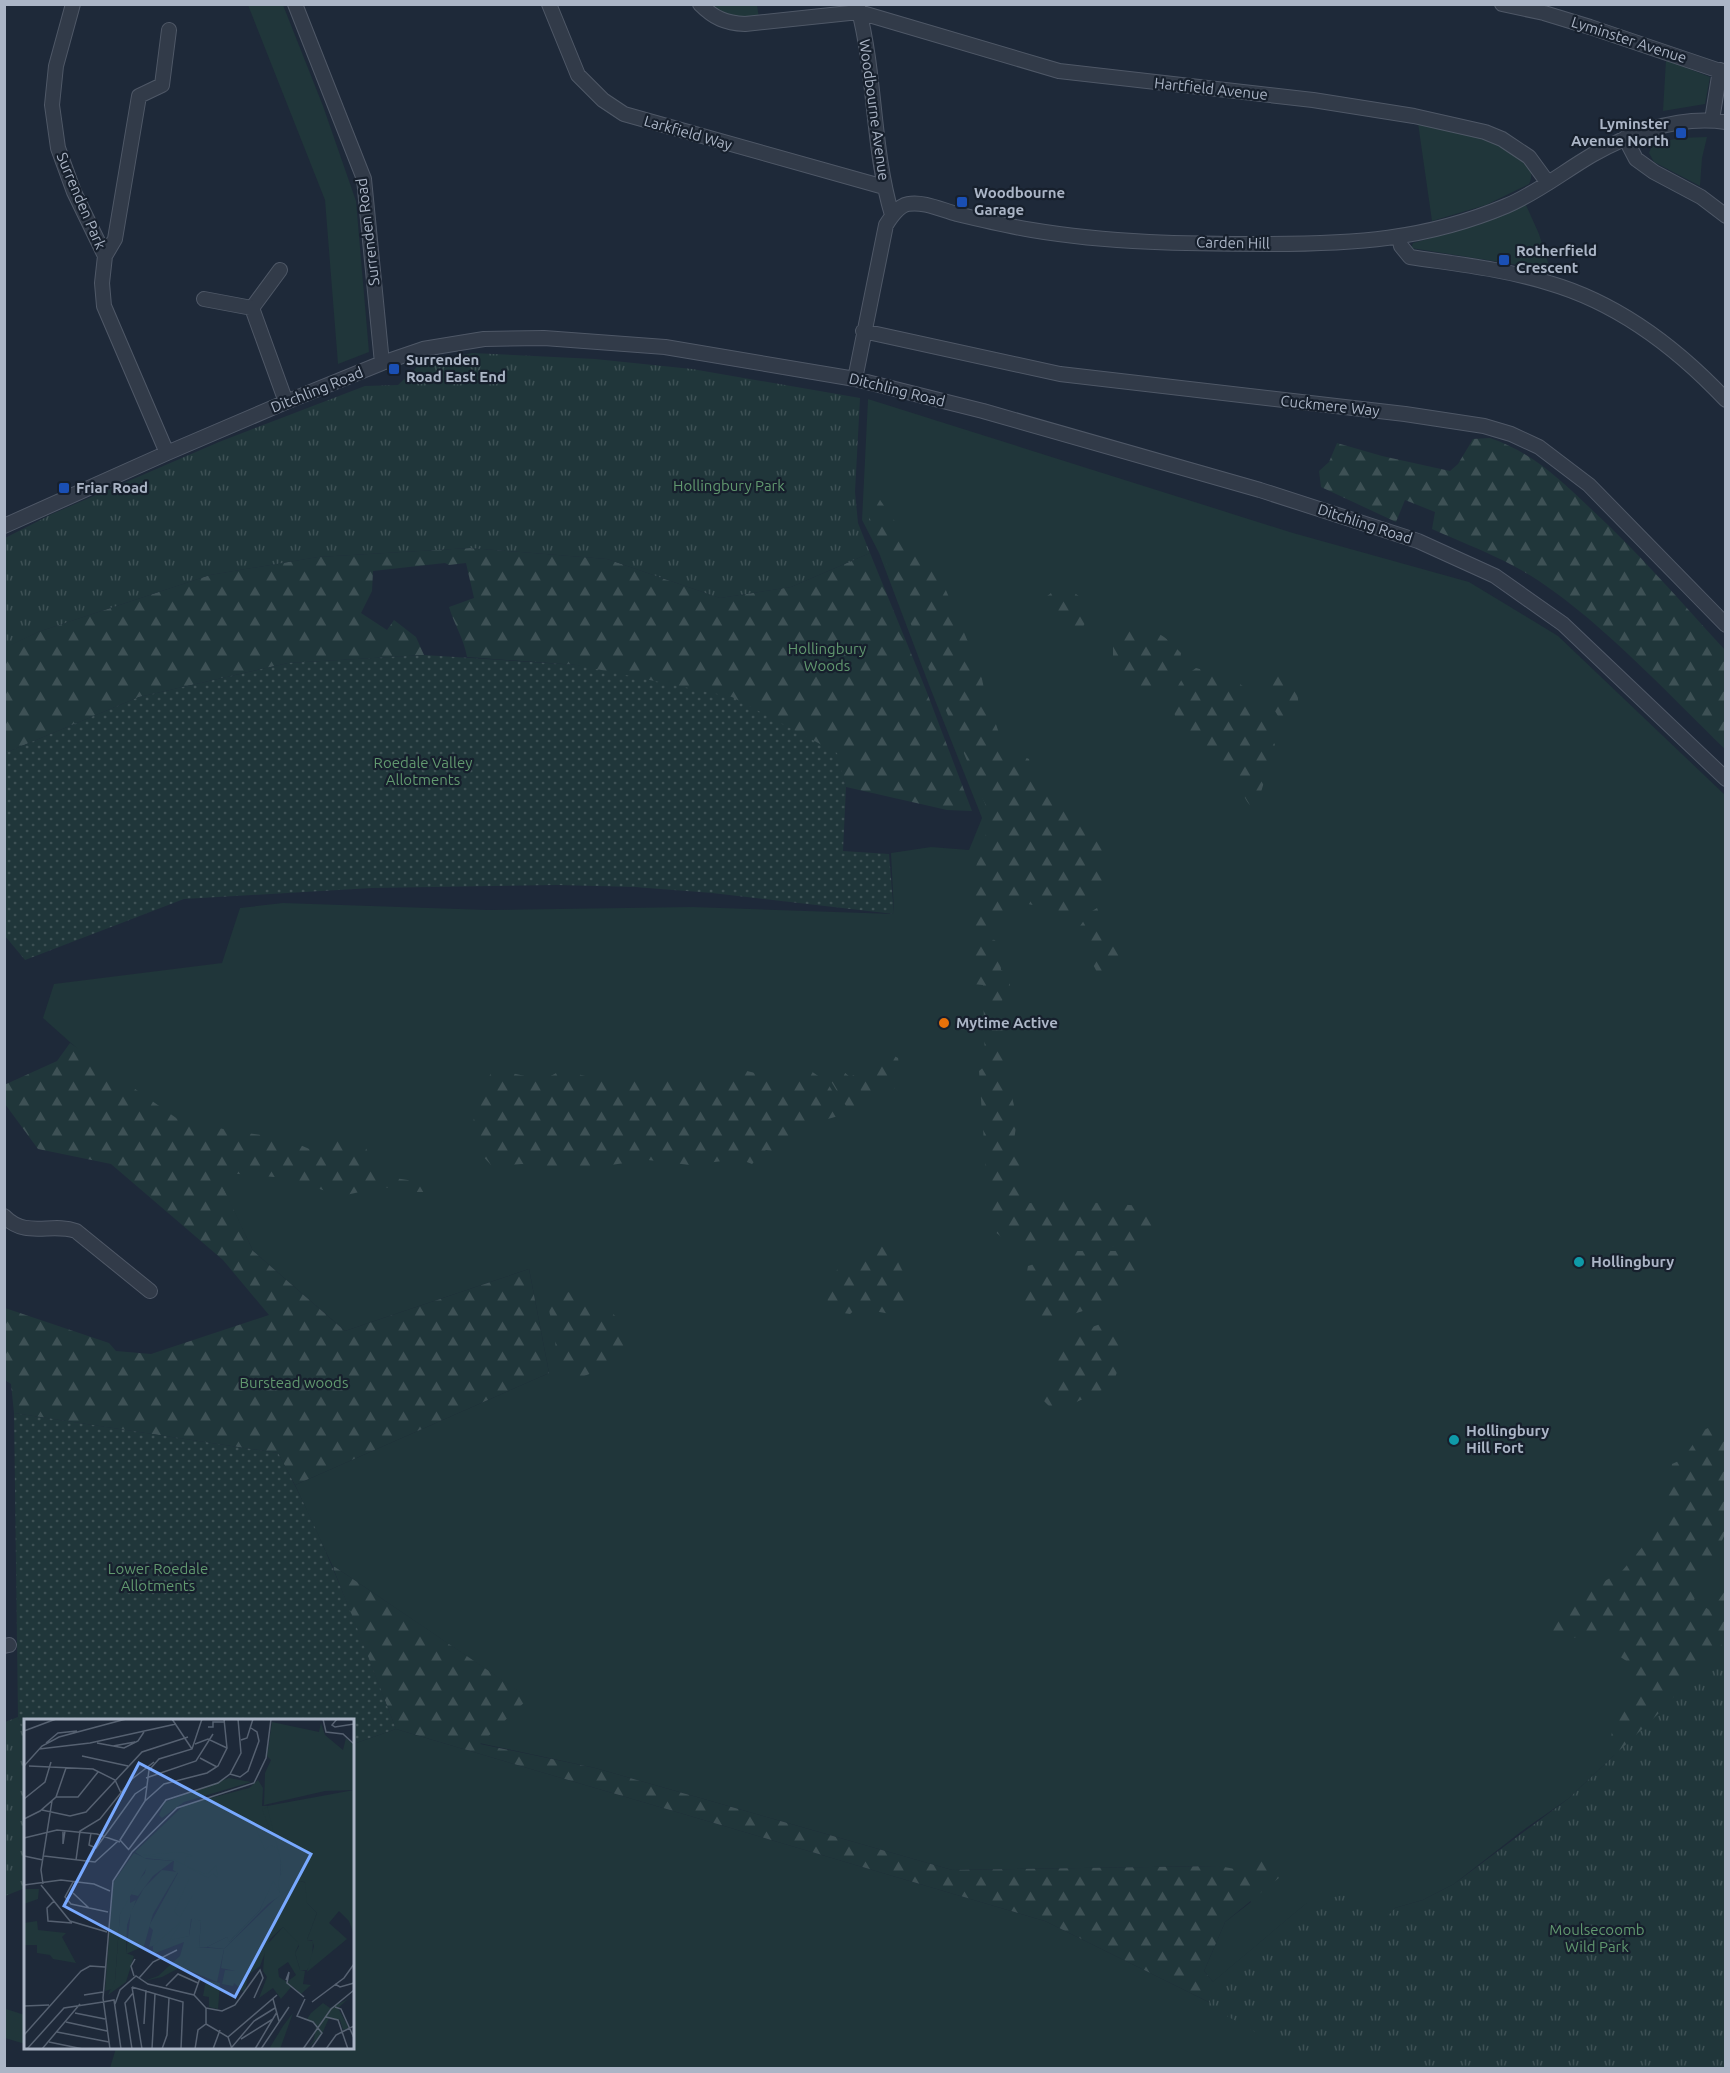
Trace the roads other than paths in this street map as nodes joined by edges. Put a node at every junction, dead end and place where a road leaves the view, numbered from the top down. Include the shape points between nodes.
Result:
1 (73, 4) edge
2 (295, 4) edge
3 (549, 4) edge
4 (700, 4) edge
5 (1502, 4) edge
6 (858, 8) edge
7 (170, 30) dead end
8 (1723, 71) edge
9 (1719, 121) edge
10 (1625, 138) junction
11 (1548, 183) junction
12 (884, 187) junction
13 (892, 215) junction
14 (1725, 216) edge
15 (1399, 237) junction
16 (105, 256) junction
17 (280, 270) dead end
18 (204, 299) dead end
19 (252, 308) junction
20 (863, 332) junction
21 (382, 363) junction
22 (855, 379) junction
23 (1725, 400) edge
24 (286, 402) junction
25 (167, 453) junction
26 (4, 526) edge
27 (1725, 624) edge
28 (1725, 778) edge
29 (4, 1216) edge
30 (150, 1291) dead end

1 - 16 street, Surrenden Park via 52,105 58,148
2 - 21 street, Surrenden Road via 364,179
3 - 12 street, Larkfield Way via 578,75 624,114
4 - 6 street via 727,23 745,24
5 - 8 street, Lyminster Avenue via 1544,13
6 - 11 street, Hartfield Avenue via 1059,71 1313,100 1485,132 1529,157
6 - 12 street, Woodbourne Avenue via 871,75
7 - 16 street, Surrenden Park via 162,84 139,96 115,239
8 - 9 street, Lyminster Avenue
9 - 10 street, Carden Hill via 1681,123
10 - 11 street, Carden Hill
10 - 14 street via 1636,159 1701,197
11 - 15 street, Carden Hill via 1508,205 1431,231
12 - 13 street, Woodbourne Avenue
13 - 15 street, Carden Hill via 903,206 915,204 1034,230 1150,241 1334,243
13 - 20 street via 886,225
15 - 23 street via 1410,257 1528,277 1592,299 1659,339
16 - 25 street, Surrenden Park via 104,306
17 - 19 street
18 - 19 street
19 - 24 street
20 - 22 street
20 - 27 street, Cuckmere Way via 1060,375 1405,414 1511,434 1539,447 1589,485
21 - 22 street, Ditchling Road via 423,349 484,339 544,338 665,346
21 - 24 street, Ditchling Road
22 - 28 street, Ditchling Road via 983,411 1309,506 1418,541 1495,576 1563,624
24 - 25 street, Ditchling Road
25 - 26 street, Ditchling Road
29 - 30 street via 21,1228 76,1231

